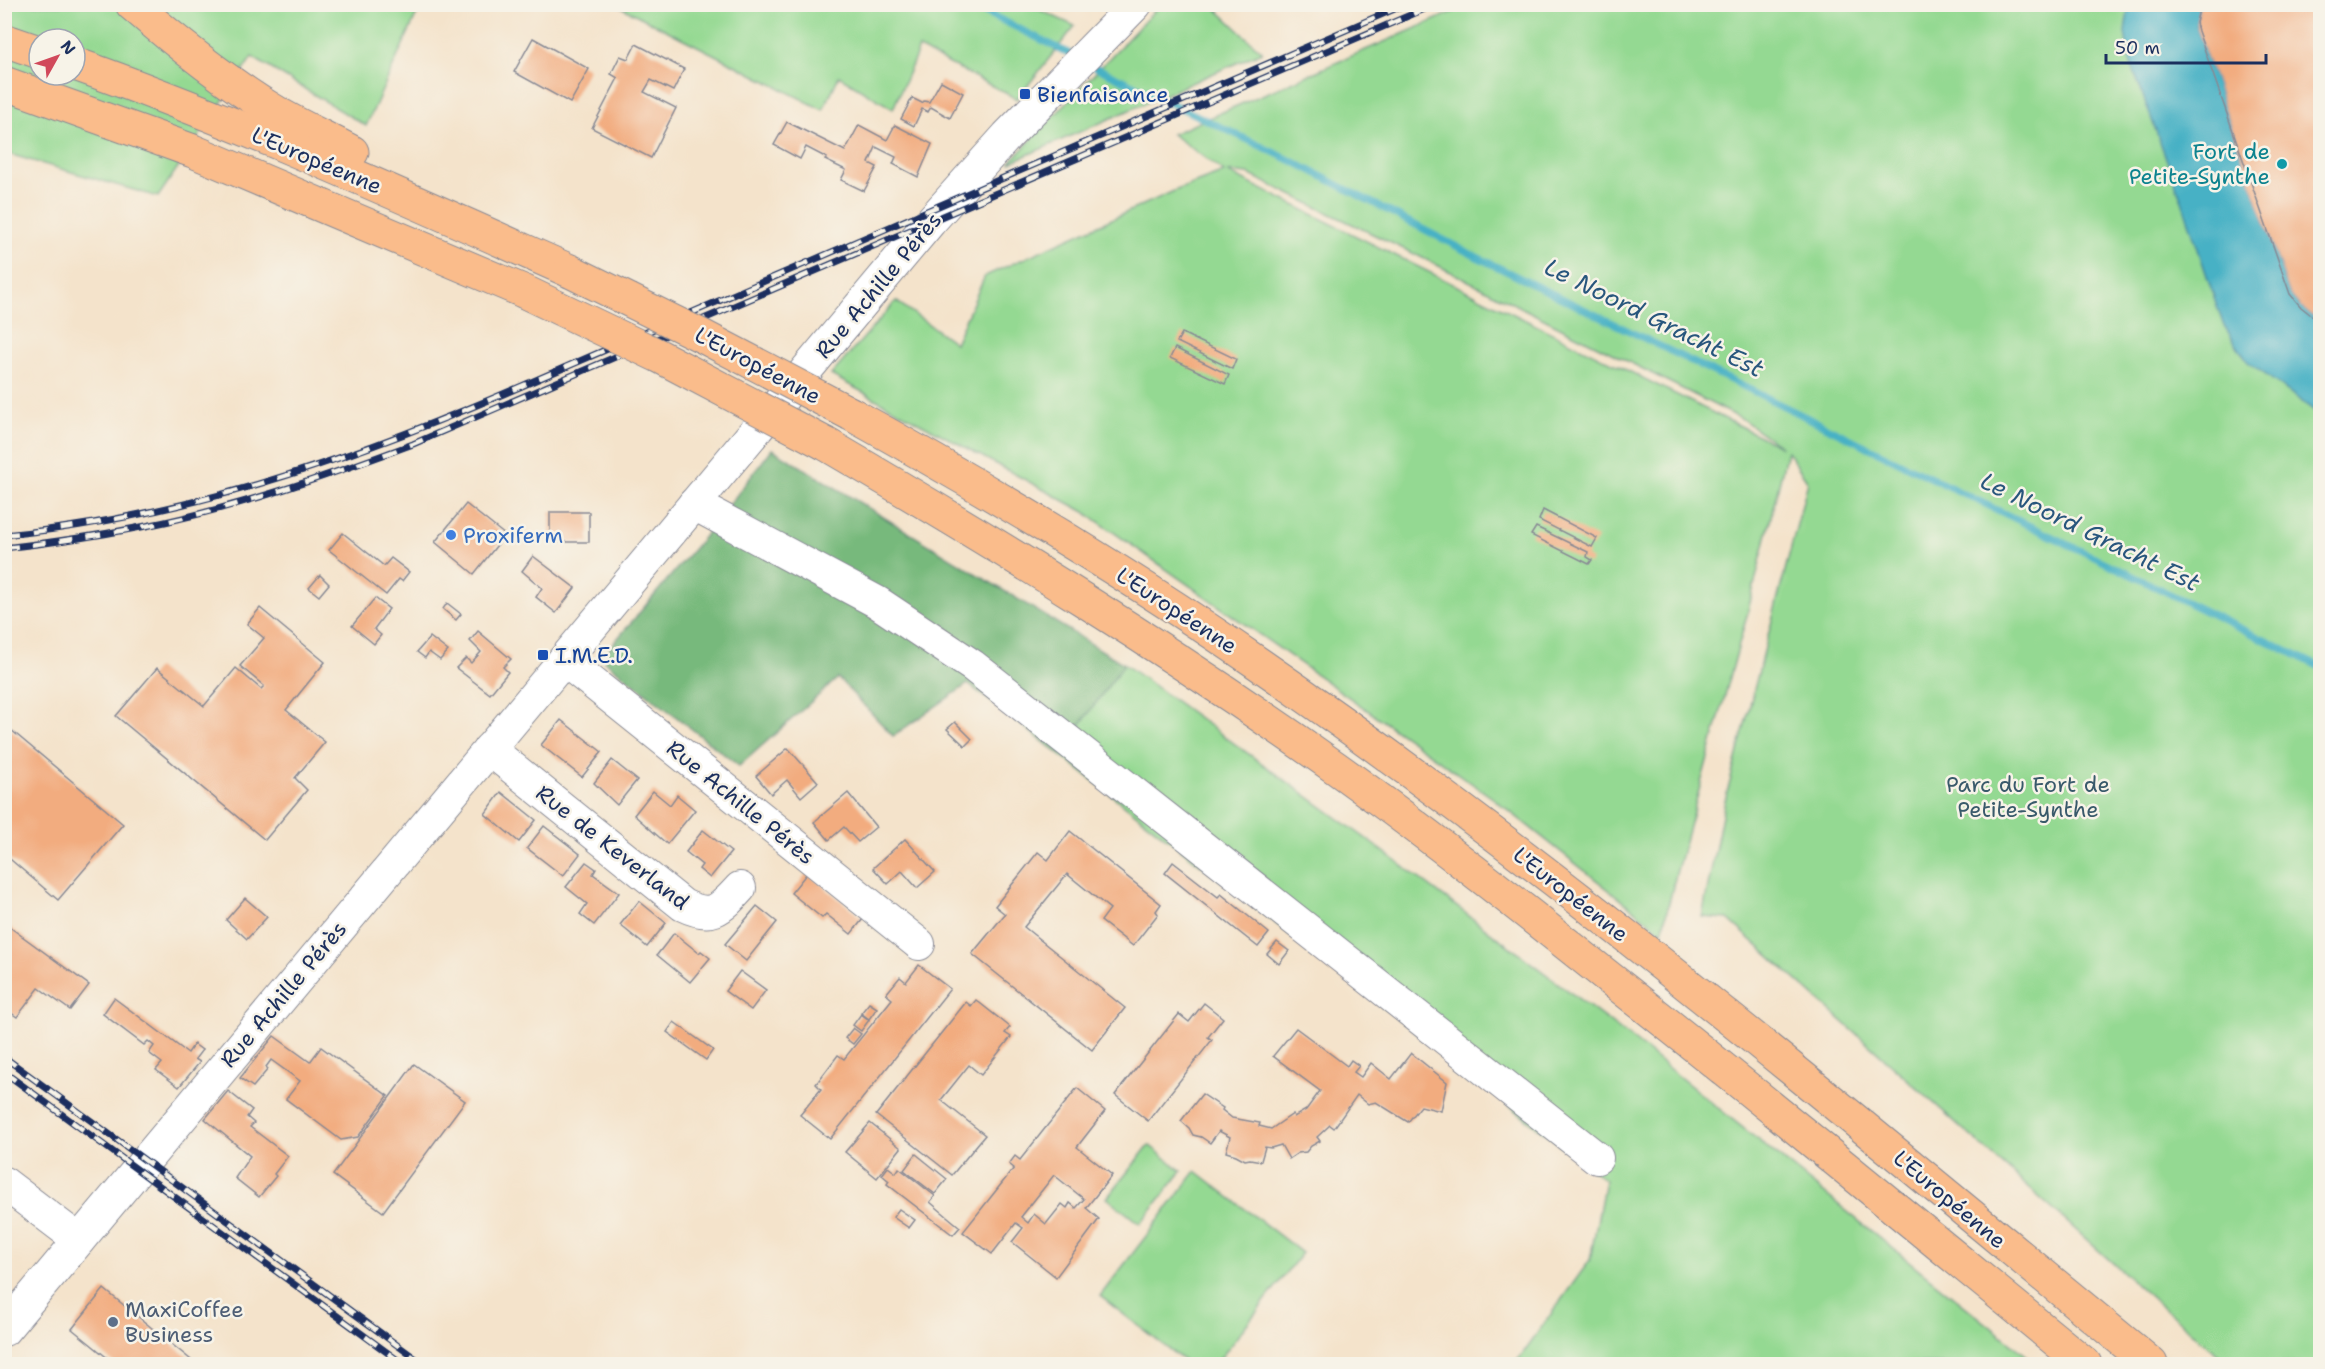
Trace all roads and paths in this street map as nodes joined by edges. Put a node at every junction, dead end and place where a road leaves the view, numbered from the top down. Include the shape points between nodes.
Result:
1 (132, 4) edge
2 (1136, 4) edge
3 (4, 40) edge
4 (27, 48) edge
5 (87, 69) edge
6 (4, 83) edge
7 (4, 104) edge
8 (267, 181) junction
9 (570, 271) junction
10 (694, 504) junction
11 (564, 660) junction
12 (489, 749) junction
13 (740, 888) dead end
14 (919, 944) dead end
15 (1597, 1158) dead end
16 (4, 1183) edge
17 (79, 1240) junction
18 (4, 1330) edge
19 (2085, 1365) edge
20 (2151, 1365) edge

1 - 9 highway via 211,68 280,114 431,191
2 - 10 street, Rue Achille Pérès via 1007,136 930,222
3 - 4 highway
5 - 9 highway, L'Européenne via 234,124
6 - 8 highway, L'Européenne
7 - 8 highway via 139,147
8 - 19 highway, L'Européenne, bridge via 523,291 659,356 826,444 1136,632 1240,701 1433,840 1692,1042
9 - 20 highway, L'Européenne, bridge via 851,414 1043,525 1254,660 1456,805 1644,950
10 - 11 street, Rue Achille Pérès
10 - 15 street via 889,609 973,666
11 - 12 street, Rue Achille Pérès
11 - 14 street, Rue Achille Pérès
12 - 13 street, Rue de Keverland via 683,904 698,912 713,911
12 - 17 street, Rue Achille Pérès
16 - 17 street
17 - 18 street, Rue Achille Pérès

